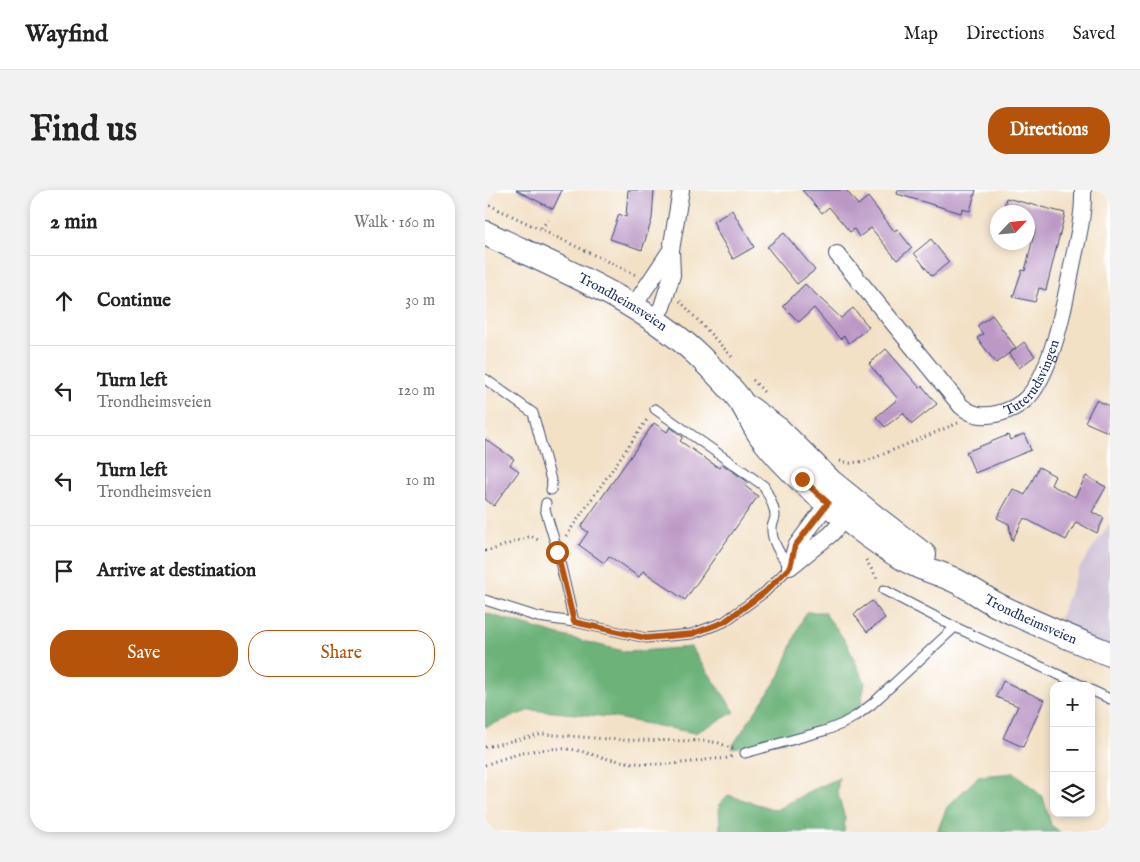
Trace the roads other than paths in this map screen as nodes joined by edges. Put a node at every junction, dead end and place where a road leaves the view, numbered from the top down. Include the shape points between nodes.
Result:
1 (681, 190) edge
2 (1083, 190) edge
3 (485, 233) edge
4 (671, 250) junction
5 (837, 254) dead end
6 (633, 307) junction
7 (653, 320) junction
8 (485, 379) edge
9 (655, 409) road end
10 (551, 490) dead end
11 (546, 503) dead end
12 (841, 505) junction
13 (790, 567) junction
14 (884, 590) road end
15 (485, 600) edge
16 (574, 622) junction
17 (955, 626) junction
18 (1110, 654) edge
19 (1074, 682) edge
20 (1095, 692) edge
21 (1110, 699) edge
22 (745, 753) dead end

1 - 4 street
2 - 5 street, Tuterudsvingen via 1084,209 1060,320 1038,382 1020,405 989,416 971,414 961,406
3 - 6 main road, Trondheimsveien
4 - 6 street
4 - 7 street via 672,275
6 - 7 main road, Trondheimsveien
7 - 12 main road, Trondheimsveien via 699,356 740,400 766,443
8 - 10 lane via 533,413
9 - 13 lane via 764,486 775,517 771,527 773,538
11 - 16 lane
12 - 13 street via 795,546
12 - 13 street via 831,534
12 - 18 main road, Trondheimsveien via 868,535 917,565 1029,620
13 - 16 lane via 765,592 724,622 692,634 646,638
14 - 17 lane
15 - 16 lane via 537,617
17 - 19 lane
17 - 22 lane via 872,704 849,720 827,730
20 - 21 lane

